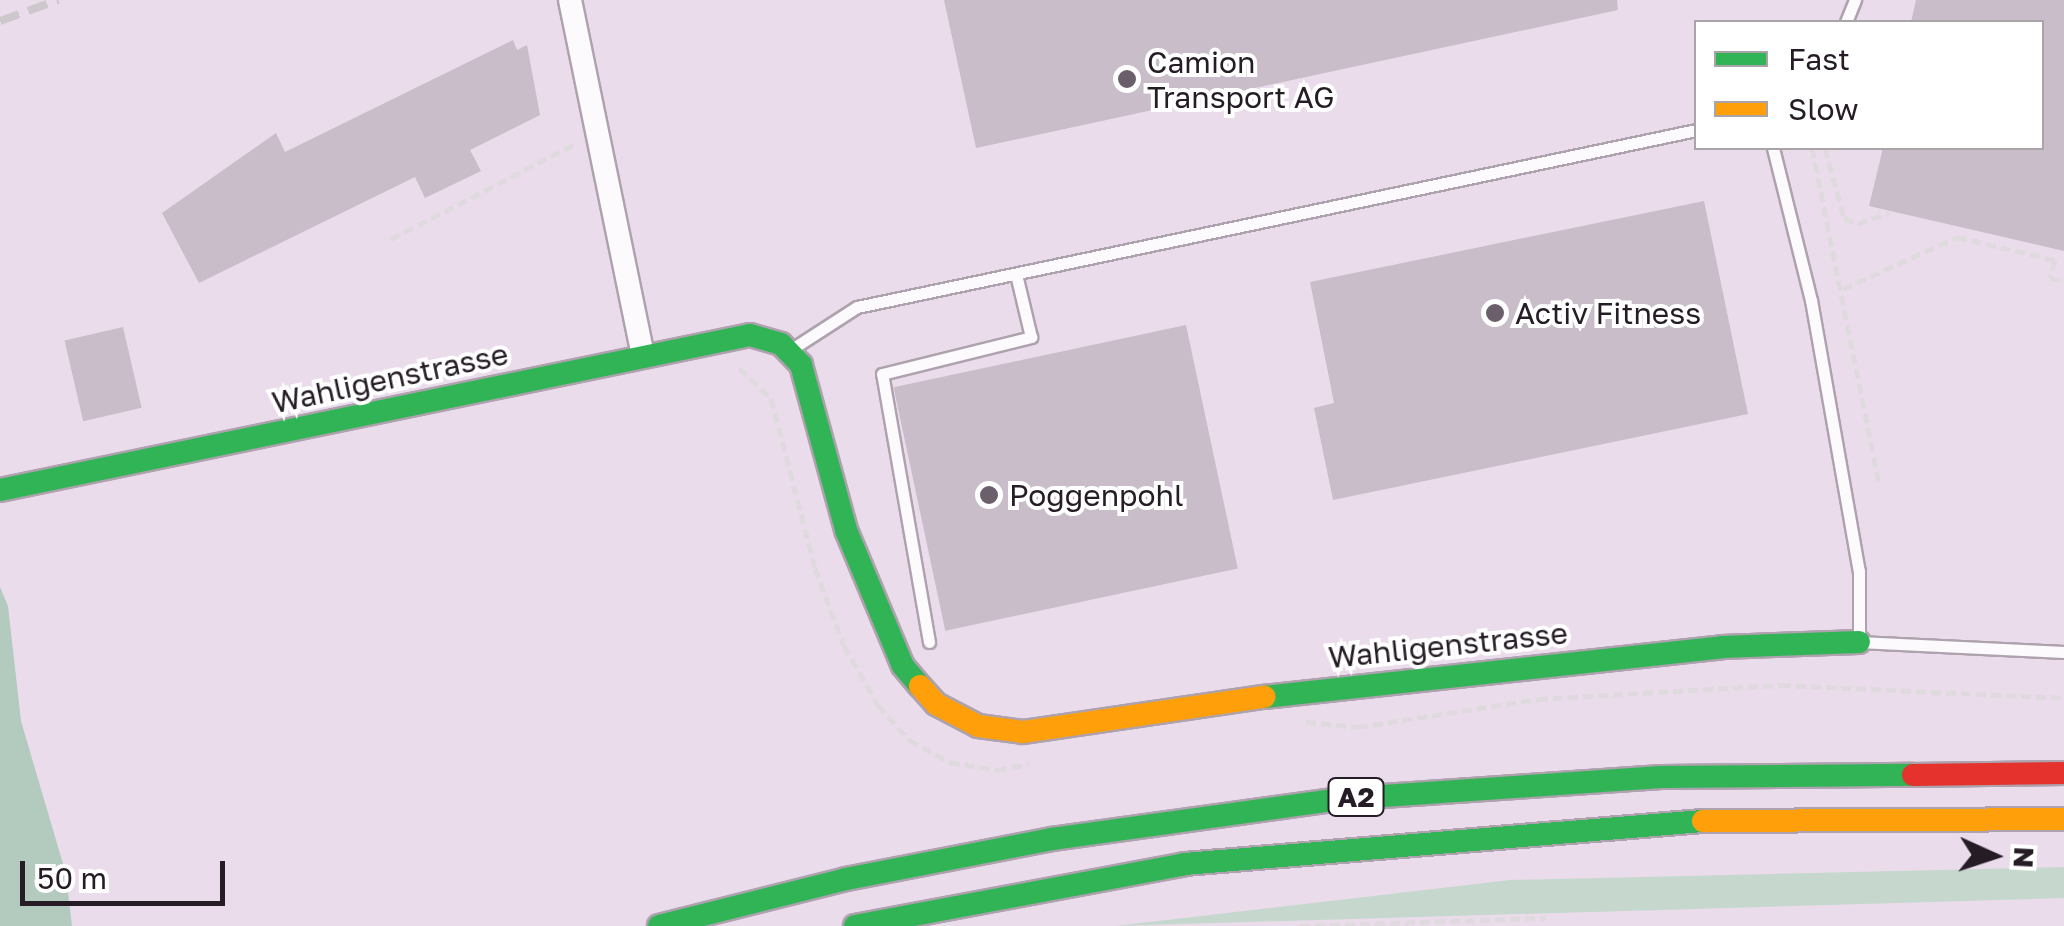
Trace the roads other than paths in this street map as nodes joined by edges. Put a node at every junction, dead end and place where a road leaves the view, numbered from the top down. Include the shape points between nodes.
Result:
1 (570, 0) edge
2 (1694, 130) edge
3 (1774, 150) edge
4 (1016, 274) junction
5 (790, 350) junction
6 (643, 356) junction
7 (0, 490) edge
8 (929, 642) dead end
9 (1859, 642) junction
10 (2064, 652) edge
11 (2064, 773) edge
12 (2064, 819) edge
13 (659, 926) edge
14 (856, 926) edge

1 - 6 street
2 - 4 lane
3 - 9 lane via 1811,300 1859,570
4 - 5 lane via 857,306
4 - 8 lane via 1031,337 893,366 882,374
5 - 6 main road, Wahligenstrasse via 750,335
5 - 9 main road, Wahligenstrasse via 811,392 846,530 903,666 936,704 978,726 1023,732 1343,685 1722,647
6 - 7 main road, Wahligenstrasse
9 - 10 lane
11 - 13 main road, A2 via 1661,776 1356,797 1052,839 846,879
12 - 14 main road, A2 via 1673,822 1411,840 1186,864

